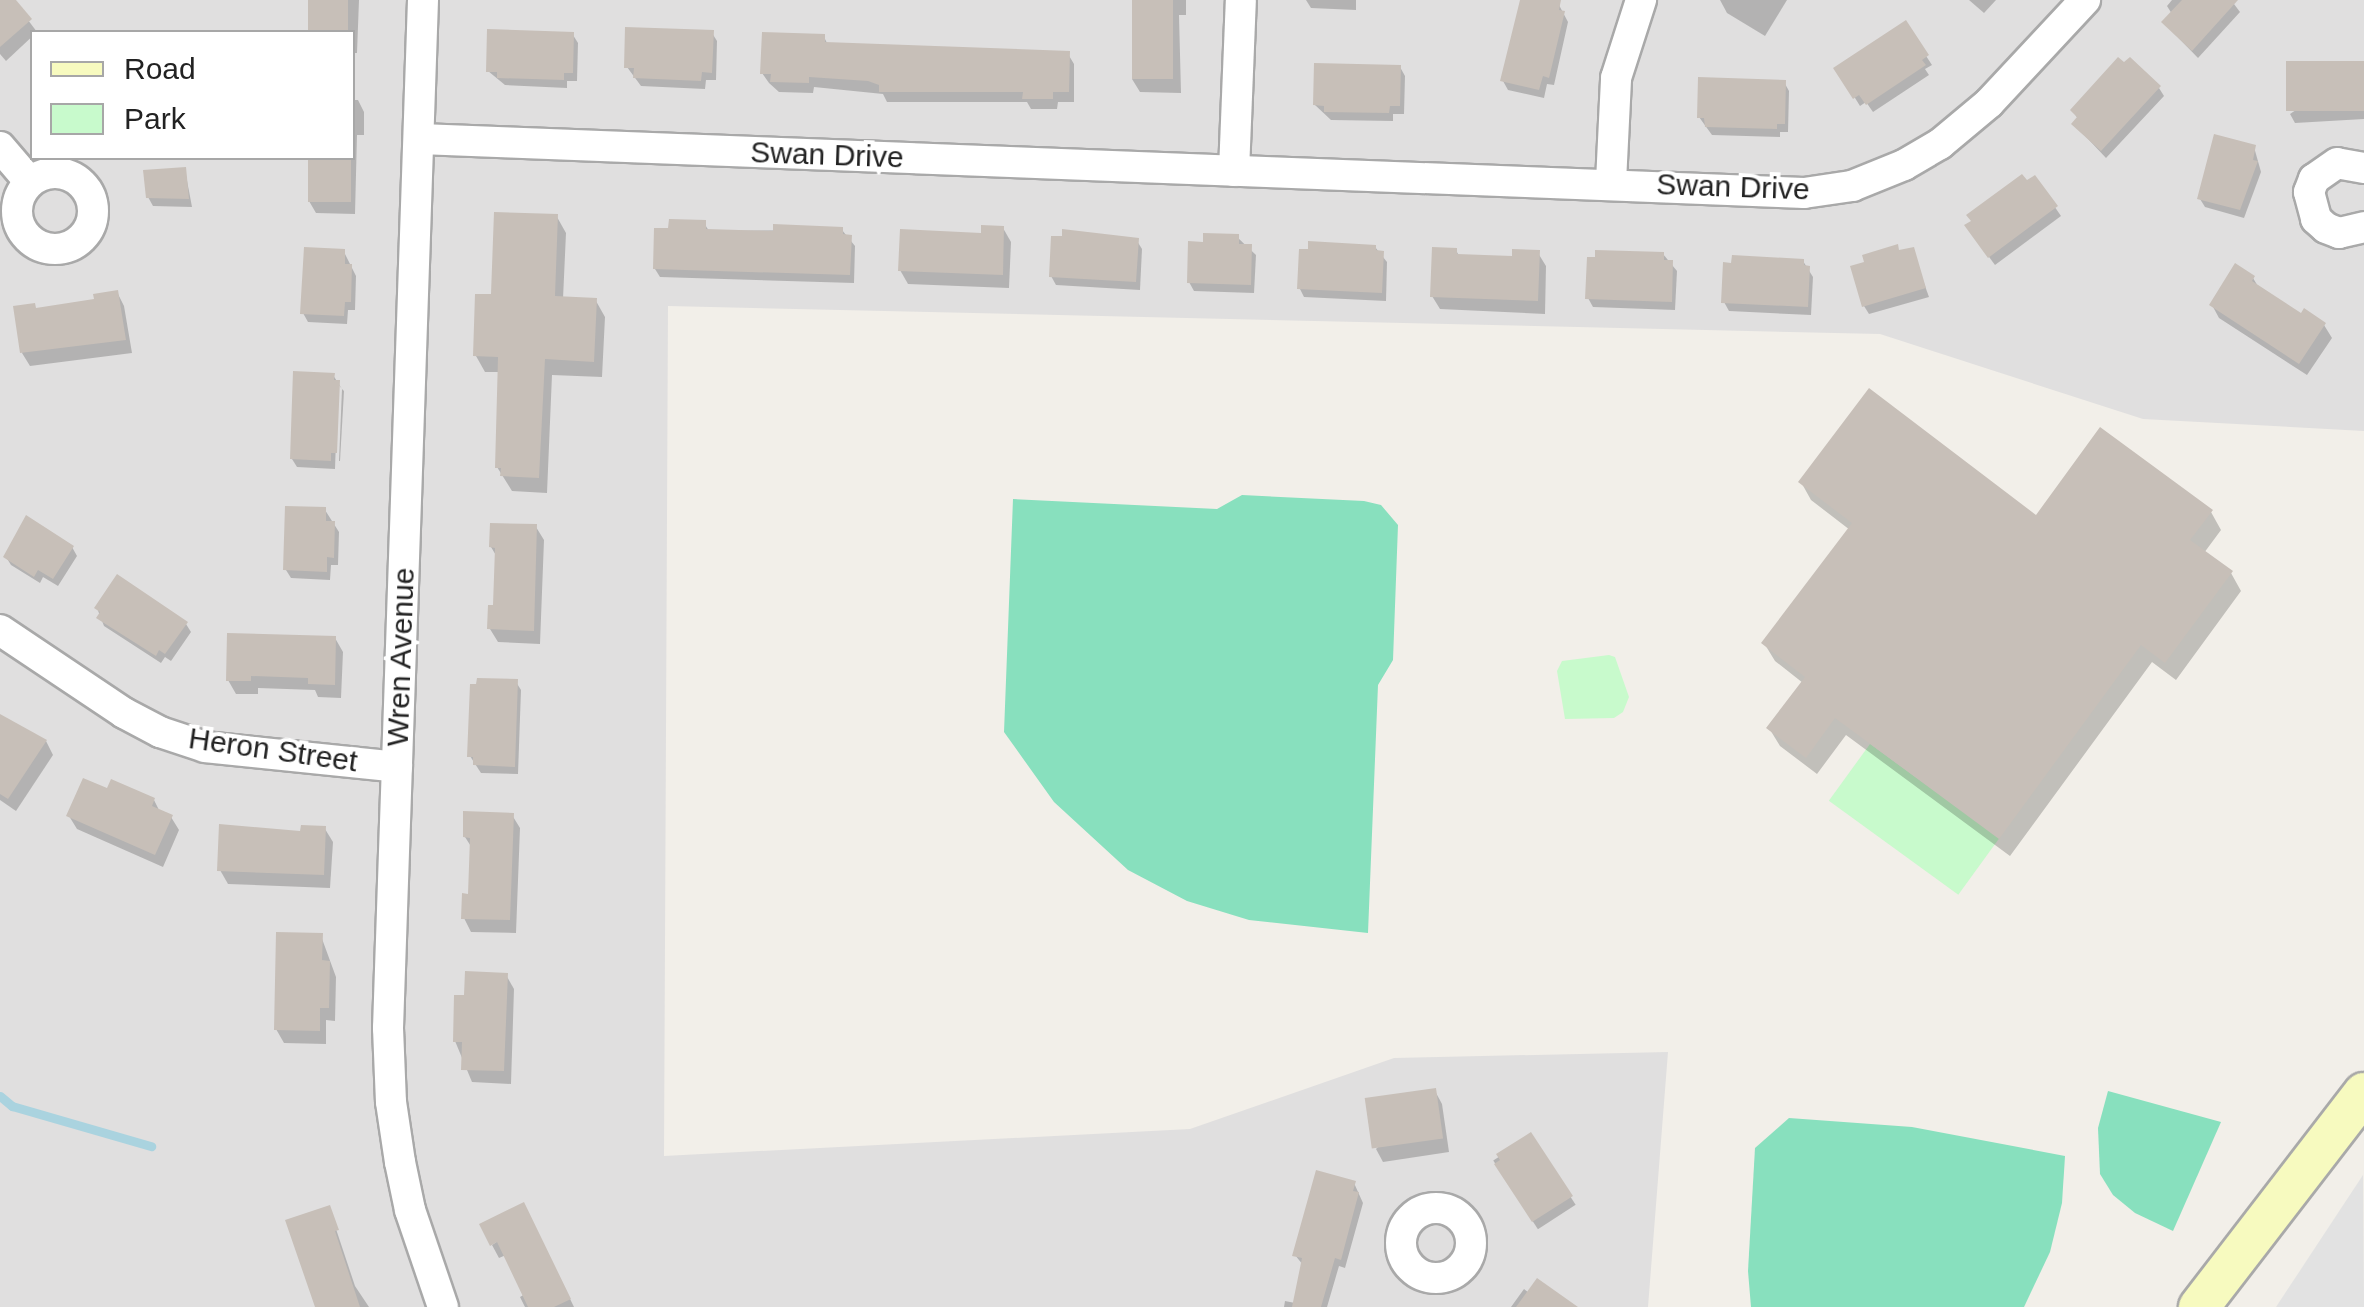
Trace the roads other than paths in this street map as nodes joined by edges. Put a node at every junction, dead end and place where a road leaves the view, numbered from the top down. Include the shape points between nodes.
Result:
1 (423, 0) edge
2 (1241, 0) edge
3 (1640, 0) edge
4 (2085, 0) edge
5 (420, 139) junction
6 (0, 147) edge
7 (2364, 168) edge
8 (1234, 170) junction
9 (30, 182) dead end
10 (1611, 182) junction
11 (2364, 227) edge
12 (0, 630) edge
13 (397, 767) junction
14 (2364, 1093) edge
15 (443, 1307) edge
16 (2199, 1307) edge

1 - 5 street, Wren Avenue
2 - 8 street
3 - 10 street, Swan Drive via 1616,78
4 - 10 street, Swan Drive via 1966,124 1904,166 1852,186 1734,192
5 - 8 street, Swan Drive
5 - 13 street, Wren Avenue
6 - 9 street
7 - 11 street via 2337,163 2324,169 2310,192 2316,218 2326,228 2339,233
8 - 10 street, Swan Drive
12 - 13 street, Heron Street via 160,732 205,747
13 - 15 street, Wren Avenue via 391,1102 410,1210
14 - 16 street

